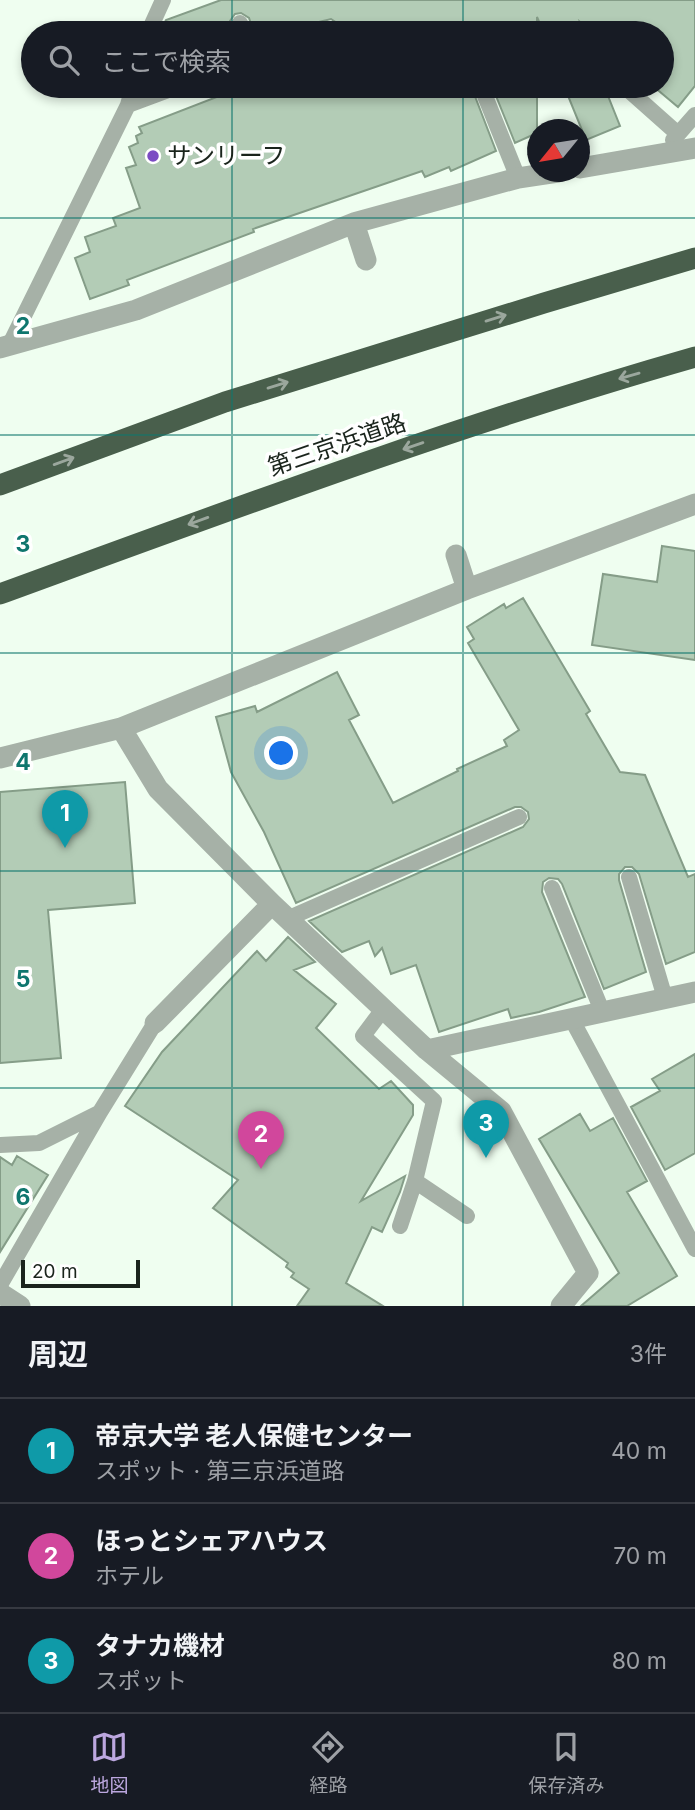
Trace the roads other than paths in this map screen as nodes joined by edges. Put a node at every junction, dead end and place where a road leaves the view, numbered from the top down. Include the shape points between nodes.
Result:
1 (163, 0) edge
2 (153, 21) edge
3 (130, 98) edge
4 (147, 98) edge
5 (486, 98) edge
6 (638, 98) edge
7 (128, 105) junction
8 (695, 115) edge
9 (678, 134) junction
10 (695, 148) edge
11 (659, 155) junction
12 (590, 166) edge
13 (527, 177) edge
14 (518, 178) junction
15 (354, 223) junction
16 (695, 258) edge
17 (366, 260) dead end
18 (5, 347) edge
19 (695, 357) edge
20 (0, 485) edge
21 (695, 504) edge
22 (456, 555) dead end
23 (467, 589) junction
24 (0, 594) edge
25 (121, 728) junction
26 (0, 758) edge
27 (519, 817) dead end
28 (629, 877) dead end
29 (552, 888) dead end
30 (272, 904) junction
31 (289, 918) junction
32 (695, 992) edge
33 (666, 998) junction
34 (384, 1008) junction
35 (601, 1011) junction
36 (571, 1018) junction
37 (155, 1023) joint
38 (427, 1049) junction
39 (100, 1112) junction
40 (0, 1145) edge
41 (415, 1181) junction
42 (467, 1216) dead end
43 (400, 1226) dead end
44 (695, 1249) edge
45 (0, 1285) edge
46 (0, 1293) edge
47 (20, 1306) edge
48 (561, 1306) edge

1 - 2 lane
3 - 7 lane
4 - 7 lane
5 - 14 lane
6 - 9 lane
7 - 18 lane
8 - 9 lane
9 - 11 lane
10 - 11 street
11 - 12 street
13 - 14 street
14 - 15 street
15 - 17 street
15 - 18 street via 136,310
20 -> 16 highway via 225,402
19 -> 24 highway, 第三京浜道路 via 570,393
21 - 23 street
22 - 23 street
23 - 25 street
25 - 26 street
25 - 30 street via 158,789
27 - 31 lane
28 - 33 lane
29 - 35 lane
30 - 31 street
30 - 37 street
31 - 34 street
32 - 33 street
33 - 35 street
34 - 38 street
34 - 41 lane via 363,1036 435,1101
35 - 36 street
36 - 38 street
36 - 44 lane
37 - 39 lane
38 - 48 street via 501,1111 588,1273
39 - 40 lane via 39,1143
39 - 45 lane
41 - 42 lane
41 - 43 lane
46 - 47 street

